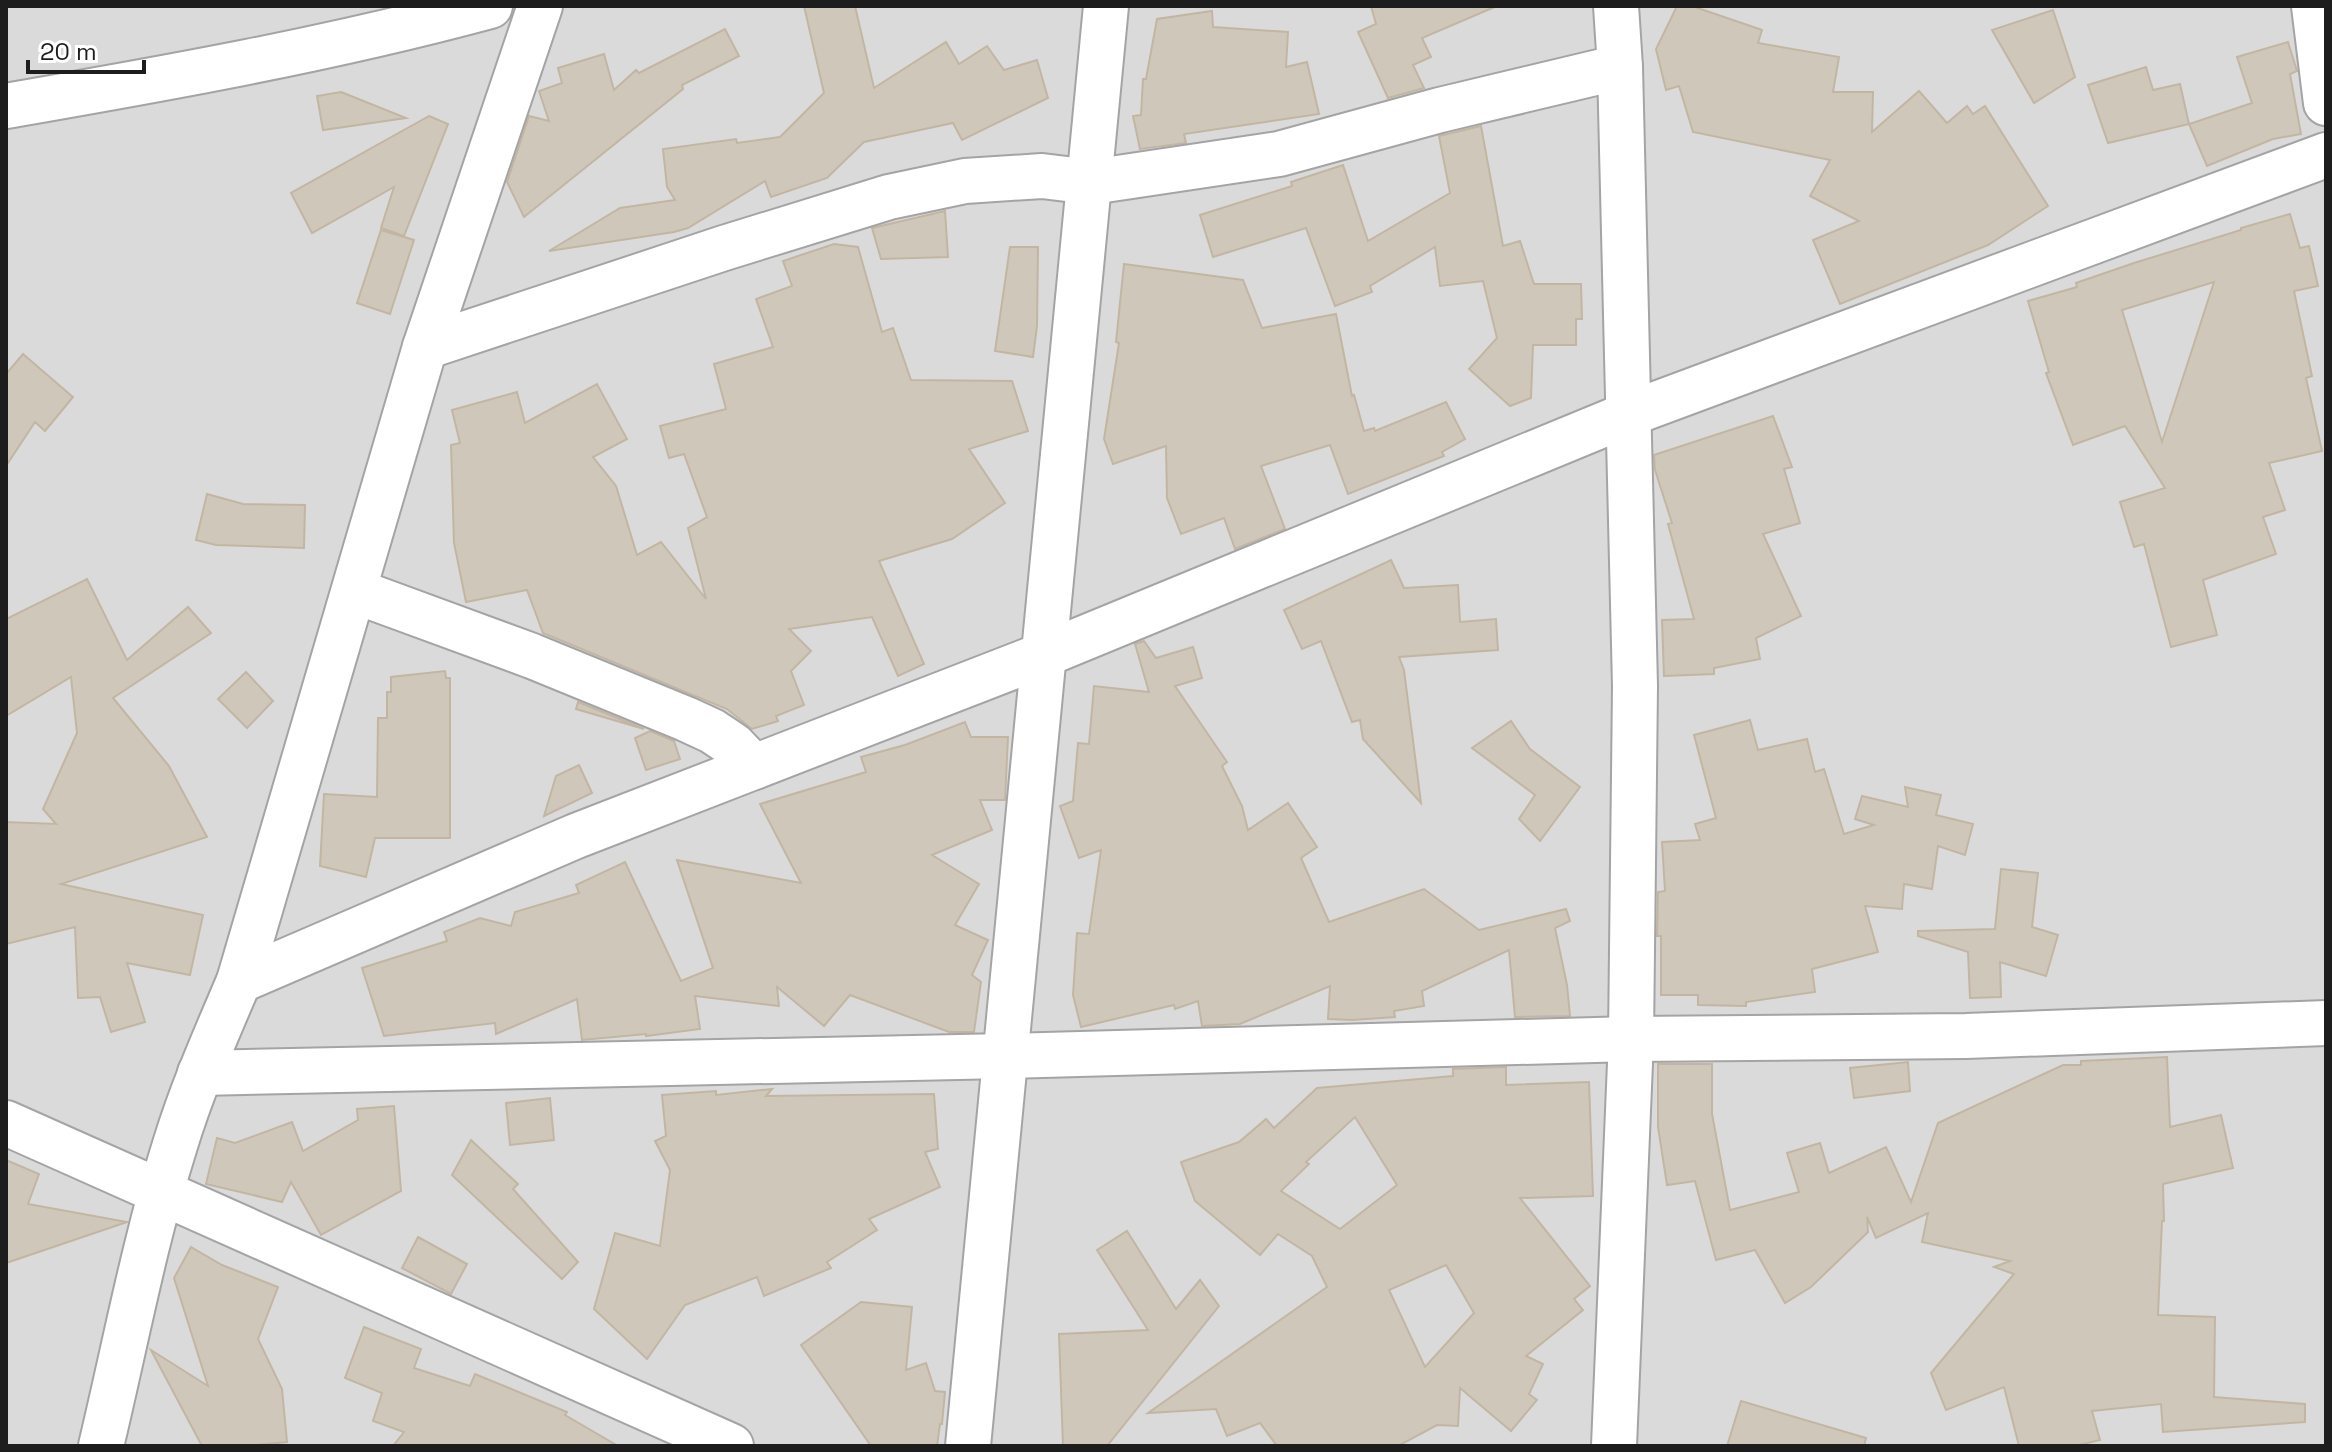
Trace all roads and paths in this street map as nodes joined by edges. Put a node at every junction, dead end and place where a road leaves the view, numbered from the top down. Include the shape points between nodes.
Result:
1 (490, 6) edge
2 (540, 6) edge
3 (1106, 6) edge
4 (1616, 6) edge
5 (2314, 6) edge
6 (1620, 67) junction
7 (2326, 103) edge
8 (6, 106) edge
9 (2326, 155) edge
10 (1091, 182) junction
11 (425, 347) junction
12 (1629, 414) junction
13 (355, 591) junction
14 (1043, 655) junction
15 (754, 767) junction
16 (239, 981) junction
17 (2326, 1023) edge
18 (1631, 1039) junction
19 (1005, 1056) junction
20 (200, 1073) junction
21 (6, 1123) edge
22 (161, 1193) junction
23 (101, 1446) edge
24 (731, 1446) edge
25 (968, 1446) edge
26 (1614, 1446) edge

1 - 8 street via 401,30
2 - 11 street
3 - 10 street
4 - 6 street
5 - 7 street
6 - 10 street via 1279,154
6 - 12 street
9 - 12 street
10 - 11 street via 1042,176 965,181 889,197
10 - 14 street
11 - 13 street
12 - 14 street
12 - 18 street via 1635,686
13 - 15 street via 686,719 733,745
13 - 16 street
14 - 15 street
14 - 19 street
15 - 16 street via 576,836
16 - 20 street
17 - 18 street via 1966,1036
18 - 19 street
18 - 26 street
19 - 20 street
19 - 25 street
20 - 22 street
21 - 22 street
22 - 23 street
22 - 24 street

